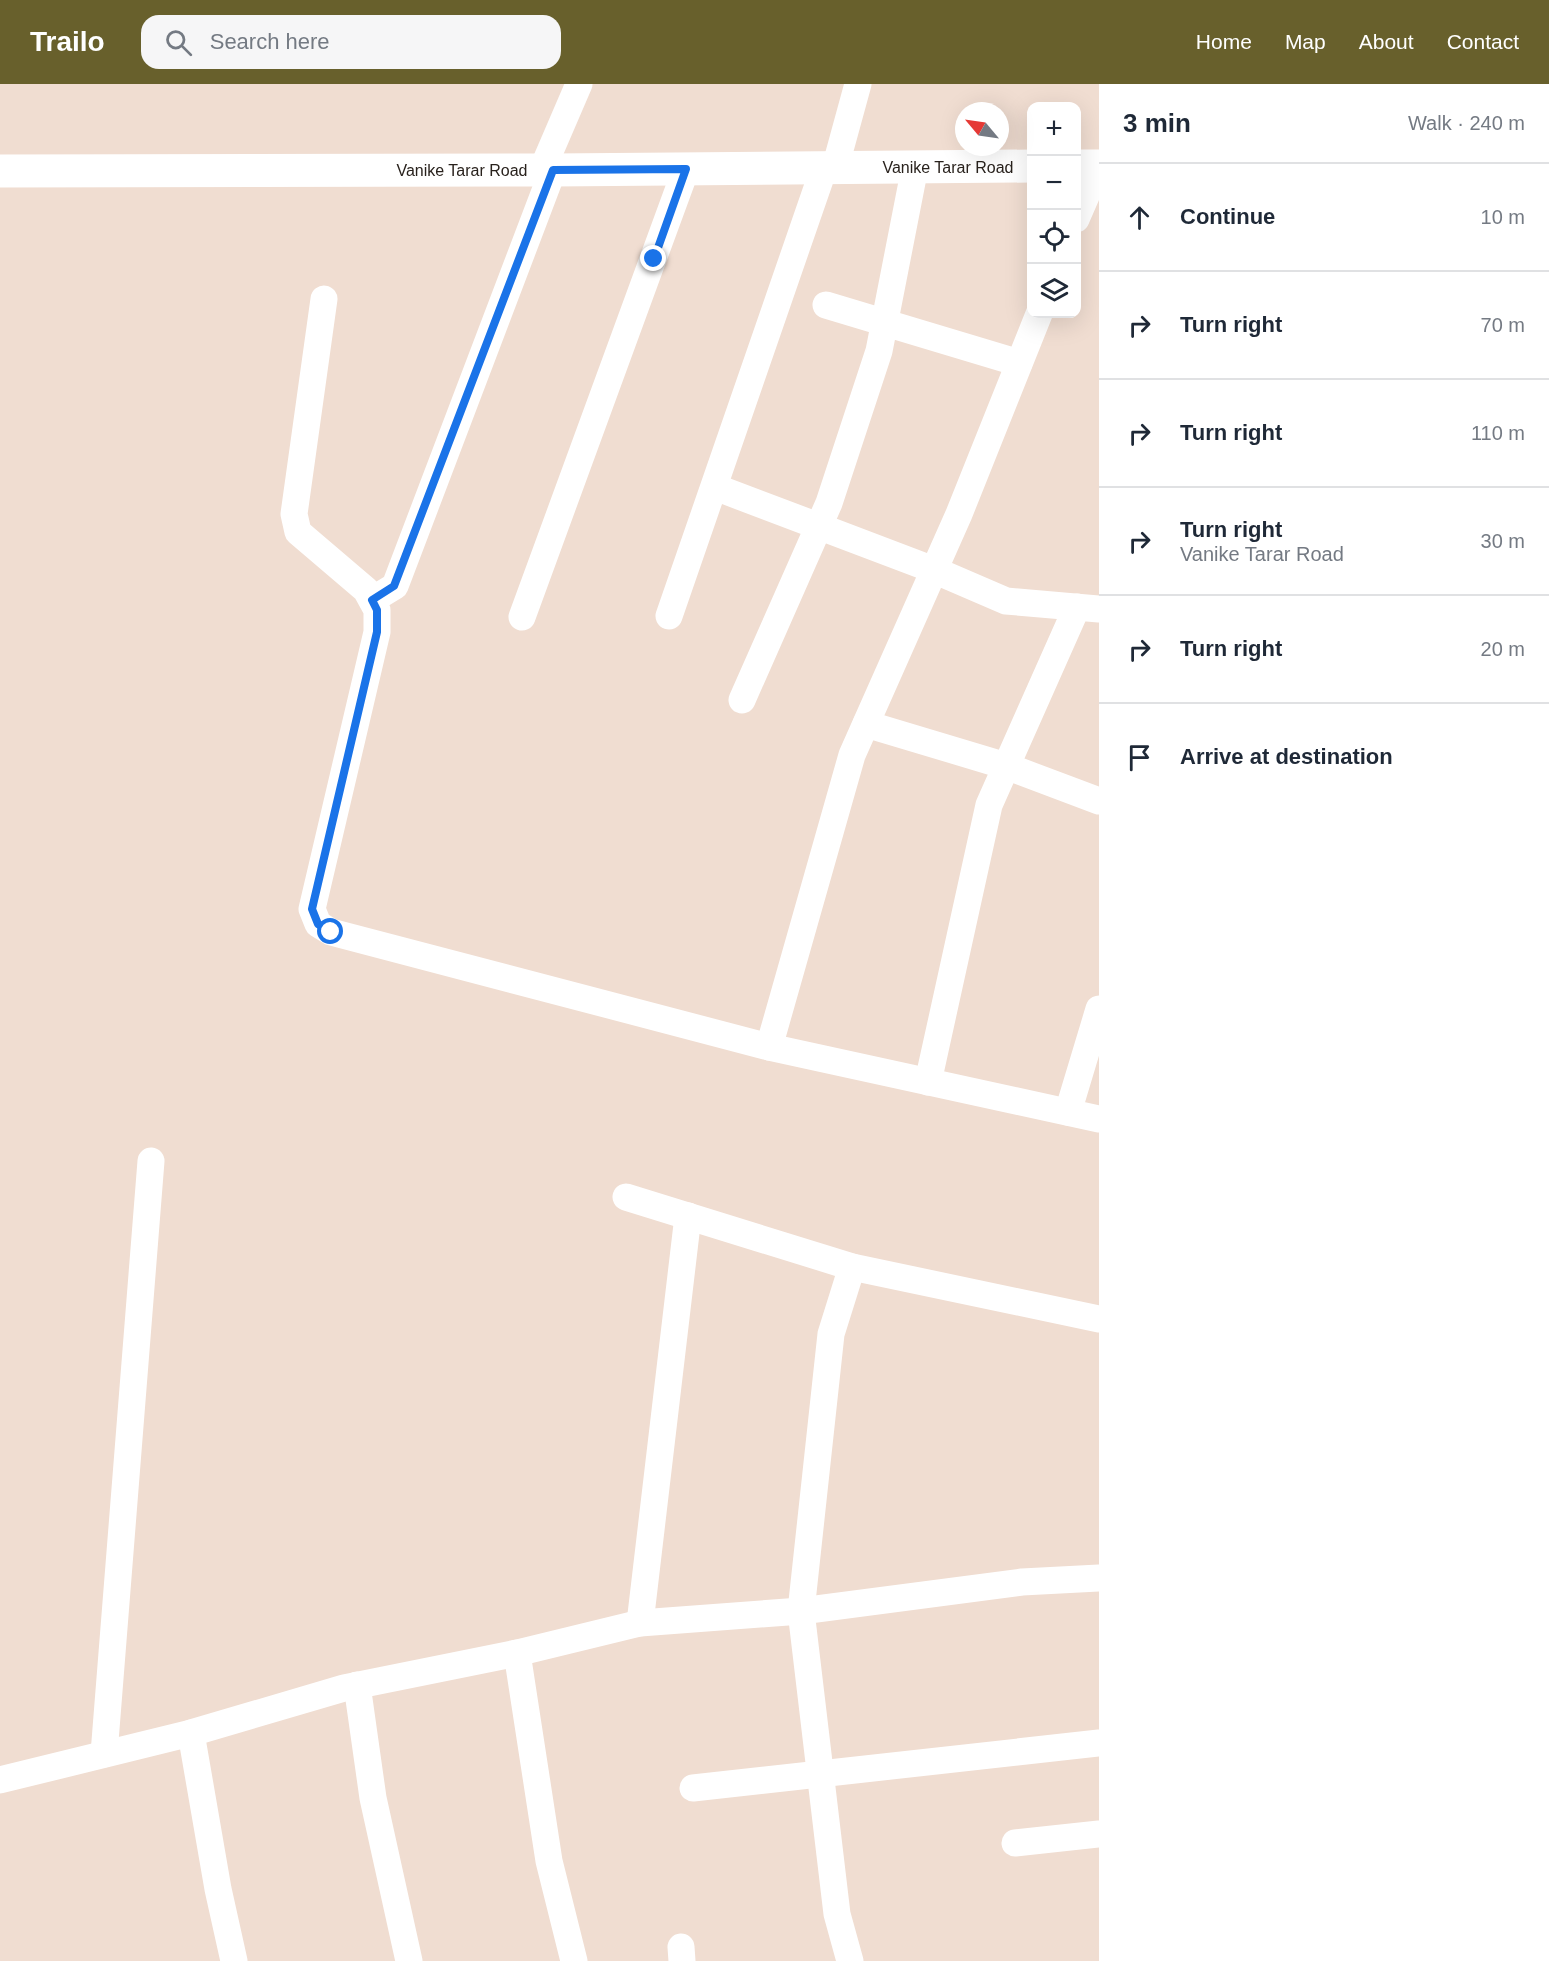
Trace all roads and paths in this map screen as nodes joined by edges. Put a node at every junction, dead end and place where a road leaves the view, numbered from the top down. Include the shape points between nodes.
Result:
1 (579, 84) edge
2 (858, 84) edge
3 (1027, 166) edge
4 (1088, 166) edge
5 (915, 167) junction
6 (830, 168) junction
7 (686, 169) junction
8 (547, 170) junction
9 (0, 171) edge
10 (1081, 210) edge
11 (324, 299) dead end
12 (826, 305) dead end
13 (1037, 318) edge
14 (884, 322) junction
15 (1019, 363) junction
16 (715, 487) junction
17 (819, 527) junction
18 (934, 570) junction
19 (372, 600) junction
20 (1088, 608) edge
21 (669, 616) dead end
22 (522, 617) dead end
23 (742, 700) dead end
24 (866, 724) junction
25 (1006, 766) junction
26 (1099, 801) edge
27 (1099, 1009) edge
28 (769, 1047) junction
29 (928, 1082) junction
30 (1068, 1112) junction
31 (1099, 1119) edge
32 (151, 1161) dead end
33 (626, 1197) dead end
34 (688, 1216) junction
35 (852, 1267) junction
36 (1099, 1318) edge
37 (1099, 1578) edge
38 (801, 1611) junction
39 (640, 1623) junction
40 (517, 1653) junction
41 (357, 1685) junction
42 (191, 1733) junction
43 (1099, 1743) edge
44 (104, 1754) junction
45 (820, 1774) junction
46 (0, 1780) edge
47 (693, 1788) dead end
48 (1099, 1834) edge
49 (1015, 1843) dead end
50 (234, 1961) edge
51 (409, 1961) edge
52 (574, 1961) edge
53 (850, 1961) edge

1 - 8 street
2 - 6 street
3 - 5 main road, Vanike Tarar Road
4 - 10 street via 1086,196
5 - 6 main road, Vanike Tarar Road
5 - 14 street
6 - 7 main road, Vanike Tarar Road
6 - 16 street
7 - 8 main road, Vanike Tarar Road
7 - 22 street
8 - 9 main road, Vanike Tarar Road
8 - 19 street via 394,586
11 - 19 street via 294,514 298,532 366,590
12 - 14 street
13 - 15 street
14 - 15 street
14 - 17 street via 879,351
15 - 18 street
16 - 17 street
16 - 21 street
17 - 18 street
17 - 23 street
18 - 20 street via 1006,601
18 - 24 street
19 - 28 street via 377,610 377,632 312,909 318,924 331,932
20 - 25 street
24 - 25 street
24 - 28 street via 852,755
25 - 26 street
25 - 29 street via 989,805
27 - 30 street
28 - 29 street
29 - 30 street
30 - 31 street
32 - 44 street
33 - 34 street
34 - 35 street
34 - 39 street
35 - 36 street
35 - 38 street via 831,1334
37 - 38 street via 1022,1582
38 - 39 street
38 - 45 street
39 - 40 street
40 - 41 street
40 - 52 street via 549,1861
41 - 42 street
41 - 51 street via 373,1798
42 - 44 street
42 - 50 street
43 - 45 street
44 - 46 street
45 - 47 street
45 - 53 street via 837,1914
48 - 49 street

